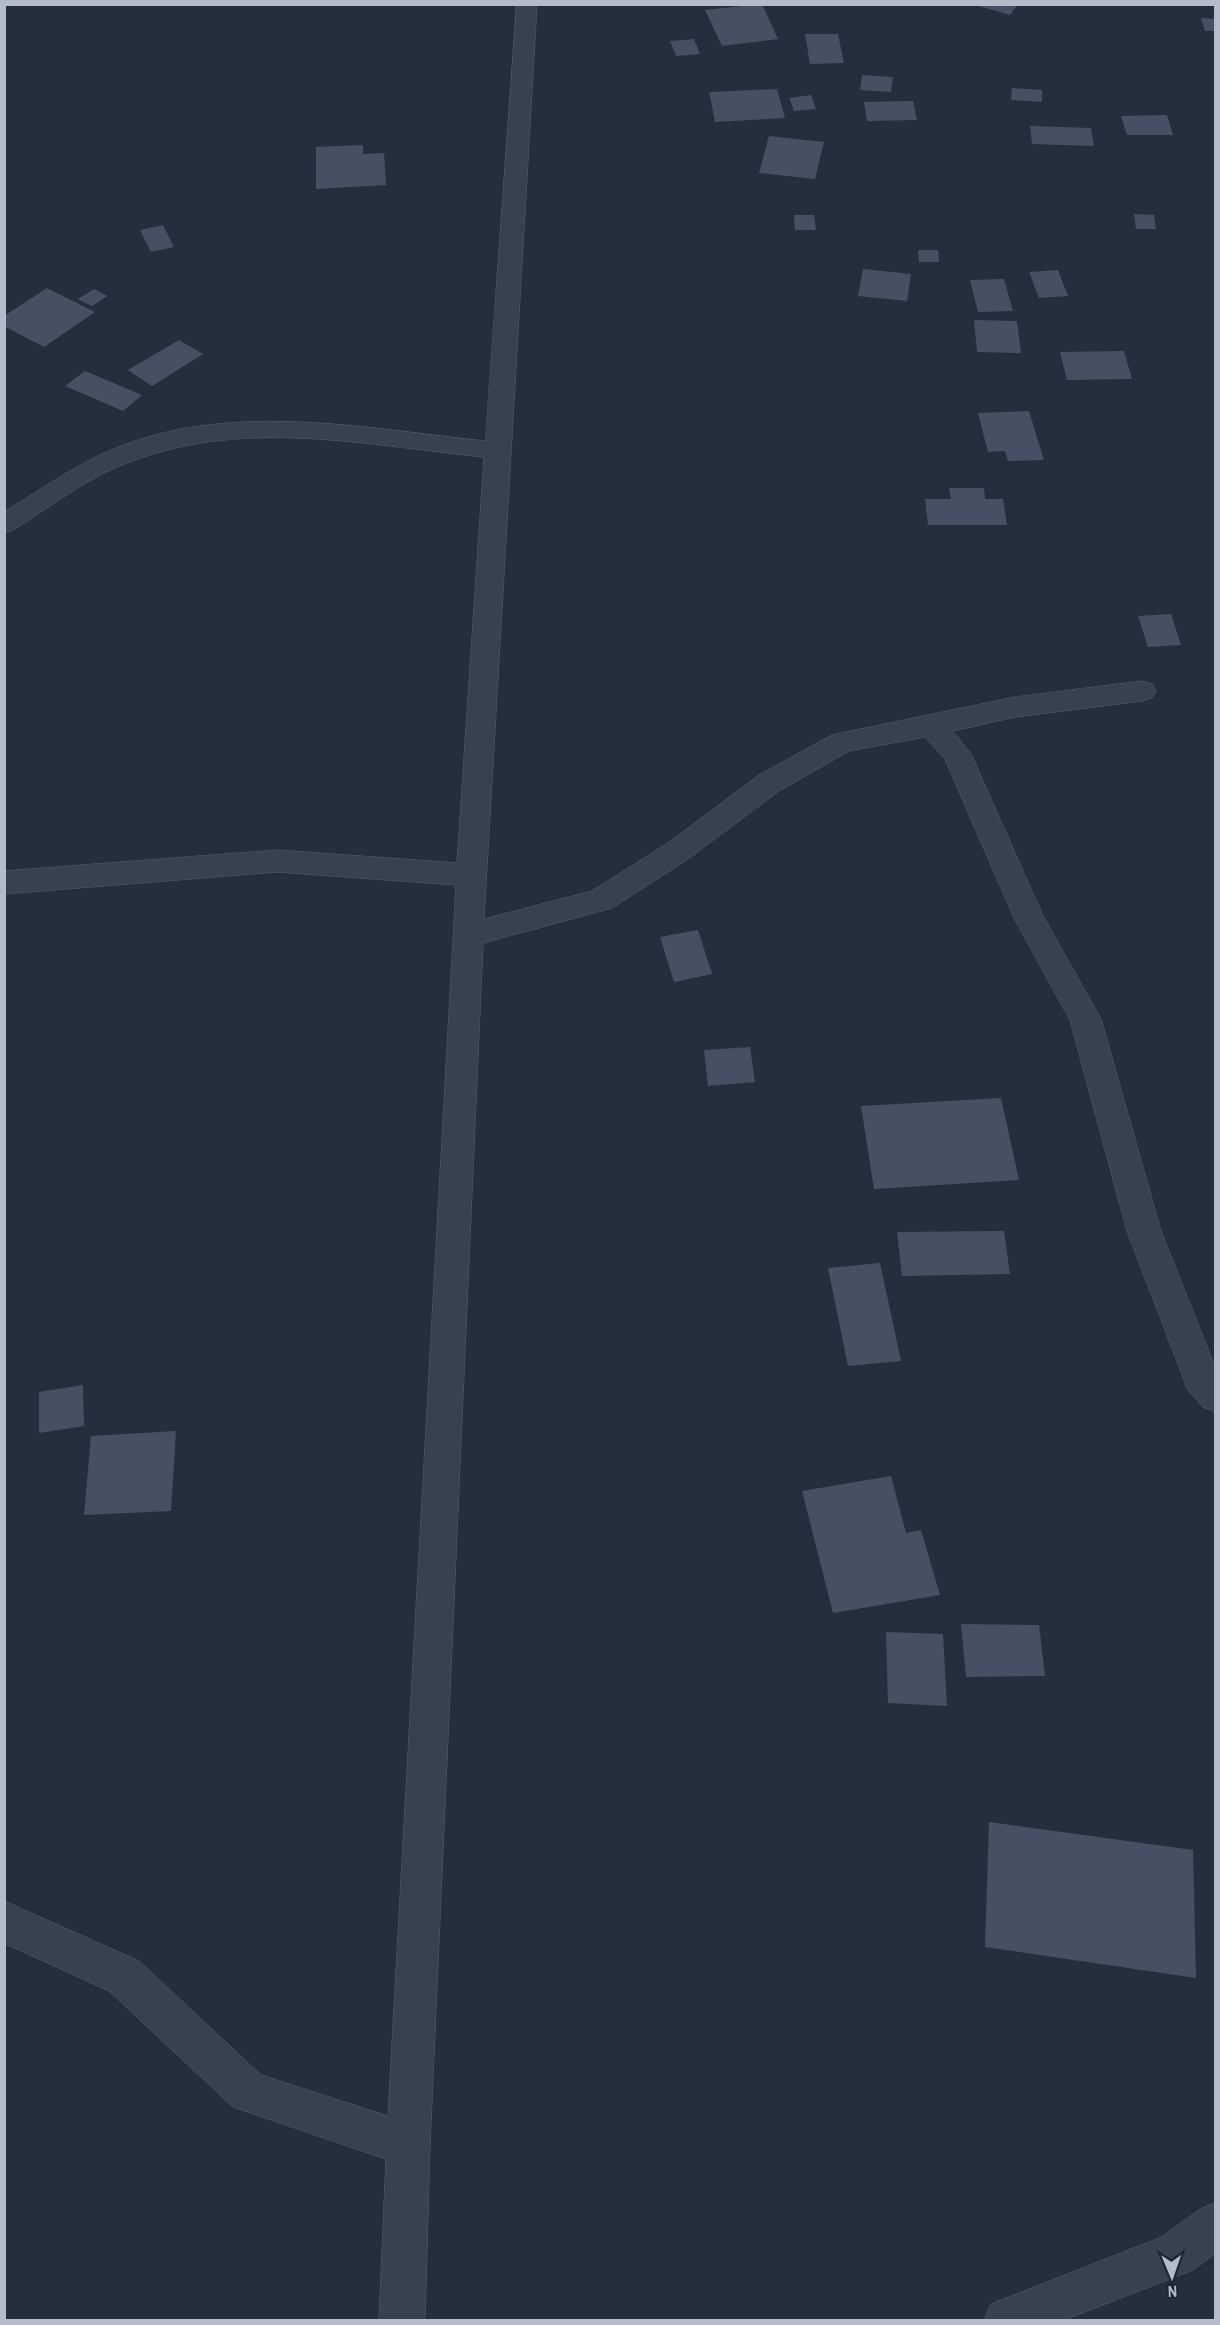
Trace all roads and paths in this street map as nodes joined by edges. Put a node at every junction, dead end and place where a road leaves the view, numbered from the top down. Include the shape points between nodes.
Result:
1 (527, 4) edge
2 (496, 450) junction
3 (4, 524) edge
4 (1142, 691) dead end
5 (931, 726) junction
6 (472, 875) junction
7 (4, 882) edge
8 (468, 935) junction
9 (1215, 1396) edge
10 (4, 1921) edge
11 (408, 2145) junction
12 (1215, 2225) edge
13 (402, 2320) edge
14 (1007, 2320) edge

1 - 2 street
2 - 3 street via 281,428 189,435 96,467
2 - 6 street
4 - 5 street via 1015,707
5 - 8 street via 842,742 769,783 601,900
5 - 9 street via 957,754 1029,918 1085,1019 1144,1231 1201,1379
6 - 7 street via 277,861
6 - 8 street
8 - 11 street
10 - 11 street via 124,1976 248,2092
11 - 13 street
12 - 14 street via 1177,2254

